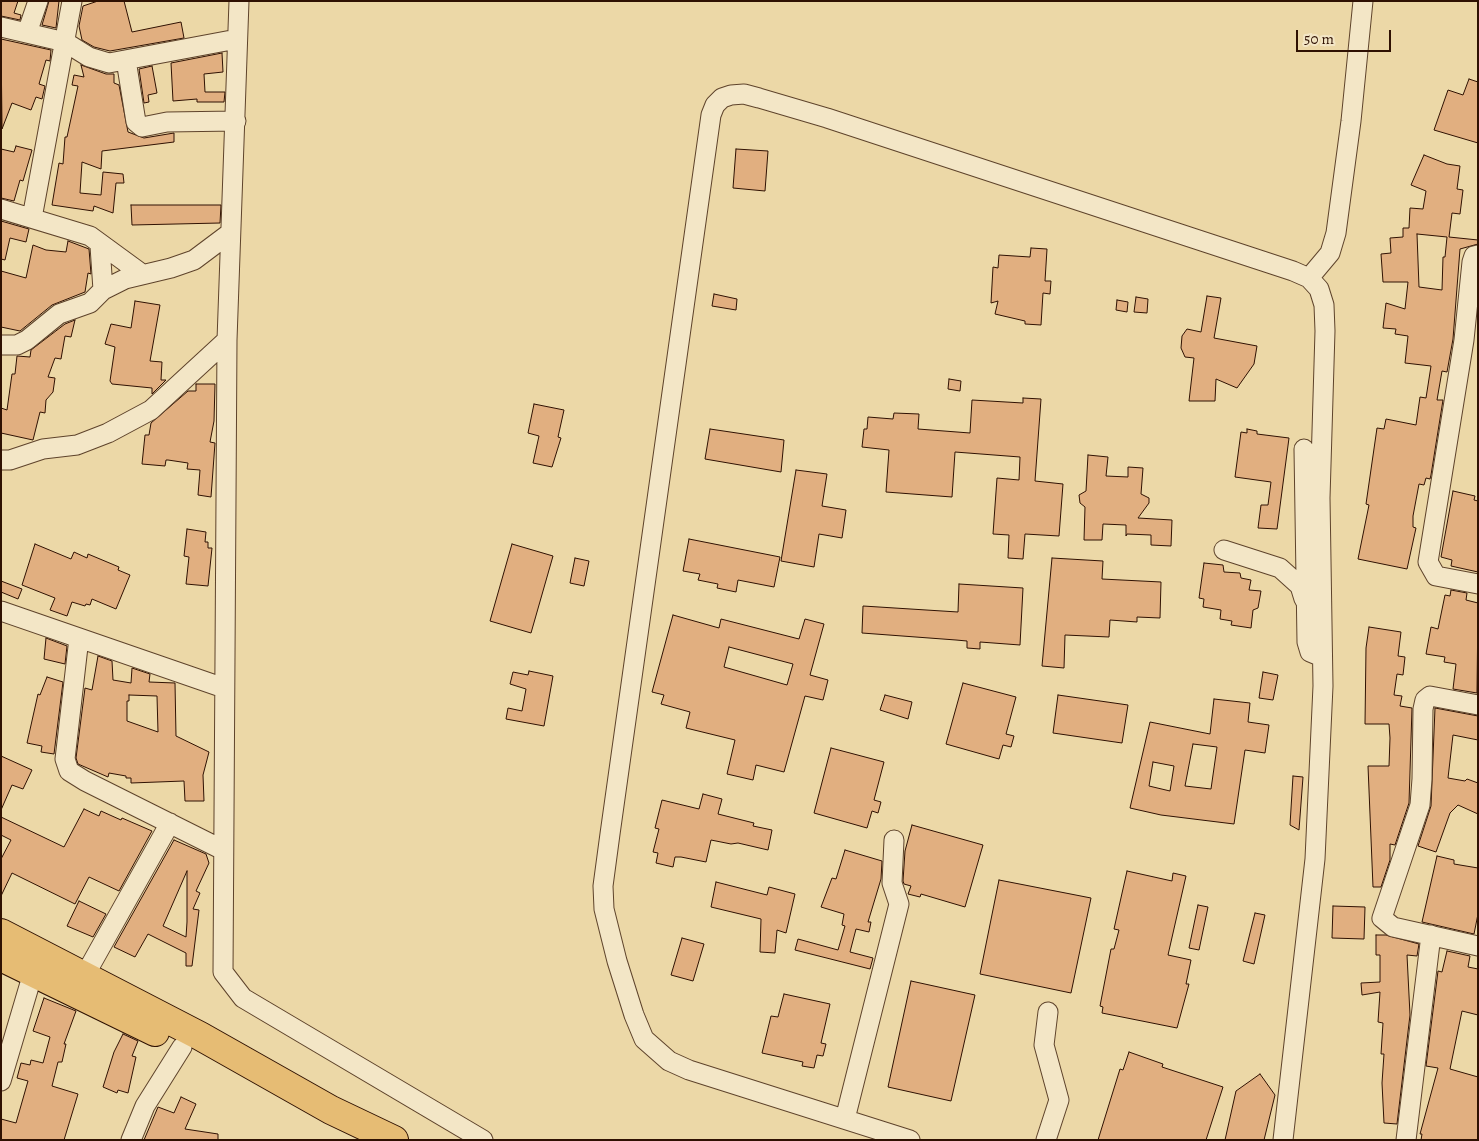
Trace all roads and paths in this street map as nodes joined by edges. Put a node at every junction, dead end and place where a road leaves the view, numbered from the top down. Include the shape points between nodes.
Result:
1 (38, 1) edge
2 (72, 1) edge
3 (238, 1) edge
4 (1363, 1) edge
5 (1, 27) edge
6 (27, 34) junction
7 (237, 39) junction
8 (65, 42) junction
9 (126, 60) junction
10 (236, 121) junction
11 (1, 209) edge
12 (32, 218) junction
13 (230, 233) junction
14 (100, 246) junction
15 (1478, 255) edge
16 (142, 274) junction
17 (1309, 278) junction
18 (103, 290) junction
19 (227, 340) junction
20 (1, 345) edge
21 (1304, 449) dead end
22 (1, 460) edge
23 (1224, 550) dead end
24 (1478, 584) edge
25 (1306, 605) junction
26 (1, 611) edge
27 (79, 638) junction
28 (1322, 657) junction
29 (224, 688) junction
30 (1478, 705) edge
31 (170, 823) junction
32 (894, 840) dead end
33 (223, 850) junction
34 (1, 933) edge
35 (1431, 935) junction
36 (1478, 946) edge
37 (1, 957) edge
38 (33, 973) junction
39 (85, 976) junction
40 (1048, 1012) dead end
41 (182, 1047) junction
42 (1, 1081) edge
43 (845, 1119) junction
44 (131, 1140) edge
45 (350, 1140) edge
46 (394, 1140) edge
47 (483, 1140) edge
48 (910, 1140) edge
49 (1046, 1140) edge
50 (1283, 1140) edge
51 (1406, 1140) edge

1 - 6 street
2 - 8 street
3 - 7 street
4 - 17 street via 1336,233 1330,253
5 - 6 street
6 - 8 street
7 - 9 street
7 - 10 street
8 - 9 street via 102,62
8 - 12 street
9 - 10 street via 136,122 142,127 167,122
10 - 13 street
11 - 12 street
12 - 14 street via 90,236
13 - 16 street via 194,260
13 - 19 street
14 - 16 street
14 - 18 street
15 - 24 street via 1472,262 1464,340 1428,562 1436,576
16 - 18 street
17 - 28 street via 1319,289 1324,304 1325,331 1320,498
17 - 43 street via 759,98 731,95 715,105 698,203 610,834 603,886 604,908 634,1014 644,1039 656,1051 689,1070
18 - 20 street via 90,303 60,314 27,340
19 - 22 street via 151,410 108,433 77,445 43,449
19 - 29 street
21 - 25 street
23 - 25 street via 1280,568 1300,586
25 - 28 street via 1309,648
26 - 27 street
27 - 29 street
27 - 31 street via 65,759 69,771
28 - 50 street via 1315,859
29 - 33 street
30 - 35 street via 1430,696 1425,700 1423,709 1420,805 1382,918 1392,927
31 - 33 street
31 - 39 street
32 - 43 street via 892,883 899,904
33 - 47 street via 223,972 243,998
34 - 39 highway
35 - 36 street
35 - 51 street
37 - 38 highway
38 - 41 highway
38 - 42 street
39 - 46 highway via 317,1102
40 - 49 street via 1044,1045 1059,1100
41 - 44 street via 144,1106
41 - 45 highway
43 - 48 street

